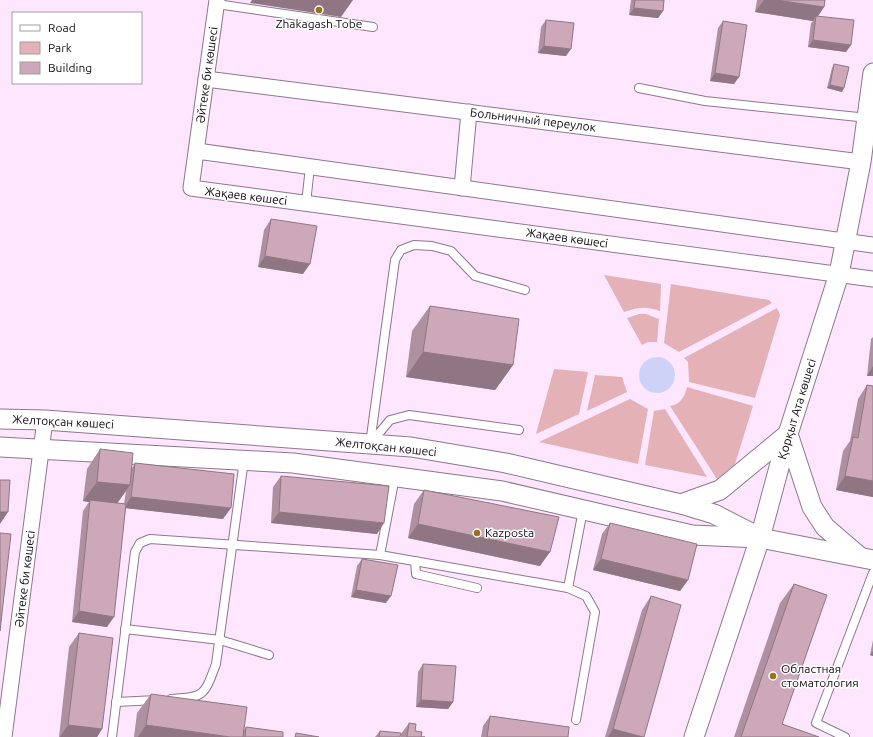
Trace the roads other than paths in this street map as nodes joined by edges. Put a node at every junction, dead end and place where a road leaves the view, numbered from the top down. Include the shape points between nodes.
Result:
1 (217, 2) edge
2 (373, 28) dead end
3 (873, 73) edge
4 (206, 79) junction
5 (639, 88) dead end
6 (469, 112) junction
7 (868, 118) junction
8 (197, 151) junction
9 (861, 162) junction
10 (310, 167) junction
11 (462, 188) junction
12 (306, 204) junction
13 (846, 241) junction
14 (873, 245) edge
15 (839, 274) junction
16 (873, 279) edge
17 (525, 290) dead end
18 (0, 419) edge
19 (45, 420) junction
20 (519, 430) dead end
21 (788, 434) junction
22 (370, 444) junction
23 (0, 447) edge
24 (42, 448) junction
25 (244, 460) junction
26 (395, 477) junction
27 (681, 504) junction
28 (583, 510) junction
29 (760, 538) junction
30 (234, 545) junction
31 (380, 555) junction
32 (867, 559) edge
33 (415, 561) junction
34 (873, 573) edge
35 (477, 588) dead end
36 (568, 588) junction
37 (125, 629) junction
38 (220, 640) junction
39 (269, 655) dead end
40 (116, 702) junction
41 (576, 720) dead end
42 (4, 737) edge
43 (112, 737) edge
44 (694, 737) edge
45 (845, 737) edge

1 - 2 lane
1 - 4 street, Әйтеке би көшесі
3 - 7 street, Қорқыт Ата көшесі
4 - 6 street, Больничный переулок
4 - 8 street, Әйтеке би көшесі
5 - 7 lane via 705,101
6 - 9 street, Больничный переулок
6 - 11 street
7 - 9 street, Қорқыт Ата көшесі
8 - 10 street
8 - 12 street, Жақаев көшесі via 191,188
9 - 13 street, Қорқыт Ата көшесі
10 - 11 street
10 - 12 lane
11 - 13 street
12 - 15 street, Жақаев көшесі
13 - 14 street
13 - 15 street, Қорқыт Ата көшесі
15 - 16 street, Жақаев көшесі
15 - 21 street, Қорқыт Ата көшесі
17 - 22 lane via 475,276 451,251 414,245 401,250 395,260
18 - 19 street, Желтоқсан көшесі
19 - 22 street, Желтоқсан көшесі
19 - 24 street, Әйтеке би көшесі
20 - 22 lane via 408,415 390,420
21 - 27 street via 720,490
21 - 29 street, Қорқыт Ата көшесі
21 - 32 street via 812,507 825,526
22 - 27 street, Желтоқсан көшесі via 410,447 506,463
23 - 24 street, Желтоқсан көшесі
24 - 25 street, Желтоқсан көшесі
24 - 42 street, Әйтеке би көшесі
25 - 26 street, Желтоқсан көшесі via 293,463
25 - 30 lane
26 - 28 street, Желтоқсан көшесі via 502,491
26 - 31 lane
27 - 29 street, Желтоқсан көшесі via 714,514
28 - 29 street, Желтоқсан көшесі via 692,535
28 - 36 lane
29 - 32 street, Желтоқсан көшесі
29 - 44 street, Қорқыт Ата көшесі
30 - 31 lane
30 - 37 lane via 150,539 140,543 135,552
30 - 38 lane
31 - 33 lane
33 - 35 lane via 416,574
33 - 36 lane
34 - 45 lane via 816,724
36 - 41 lane via 586,596 595,612
37 - 38 lane
37 - 40 lane
38 - 39 lane
38 - 40 lane via 216,664 207,689 196,697
40 - 43 lane

